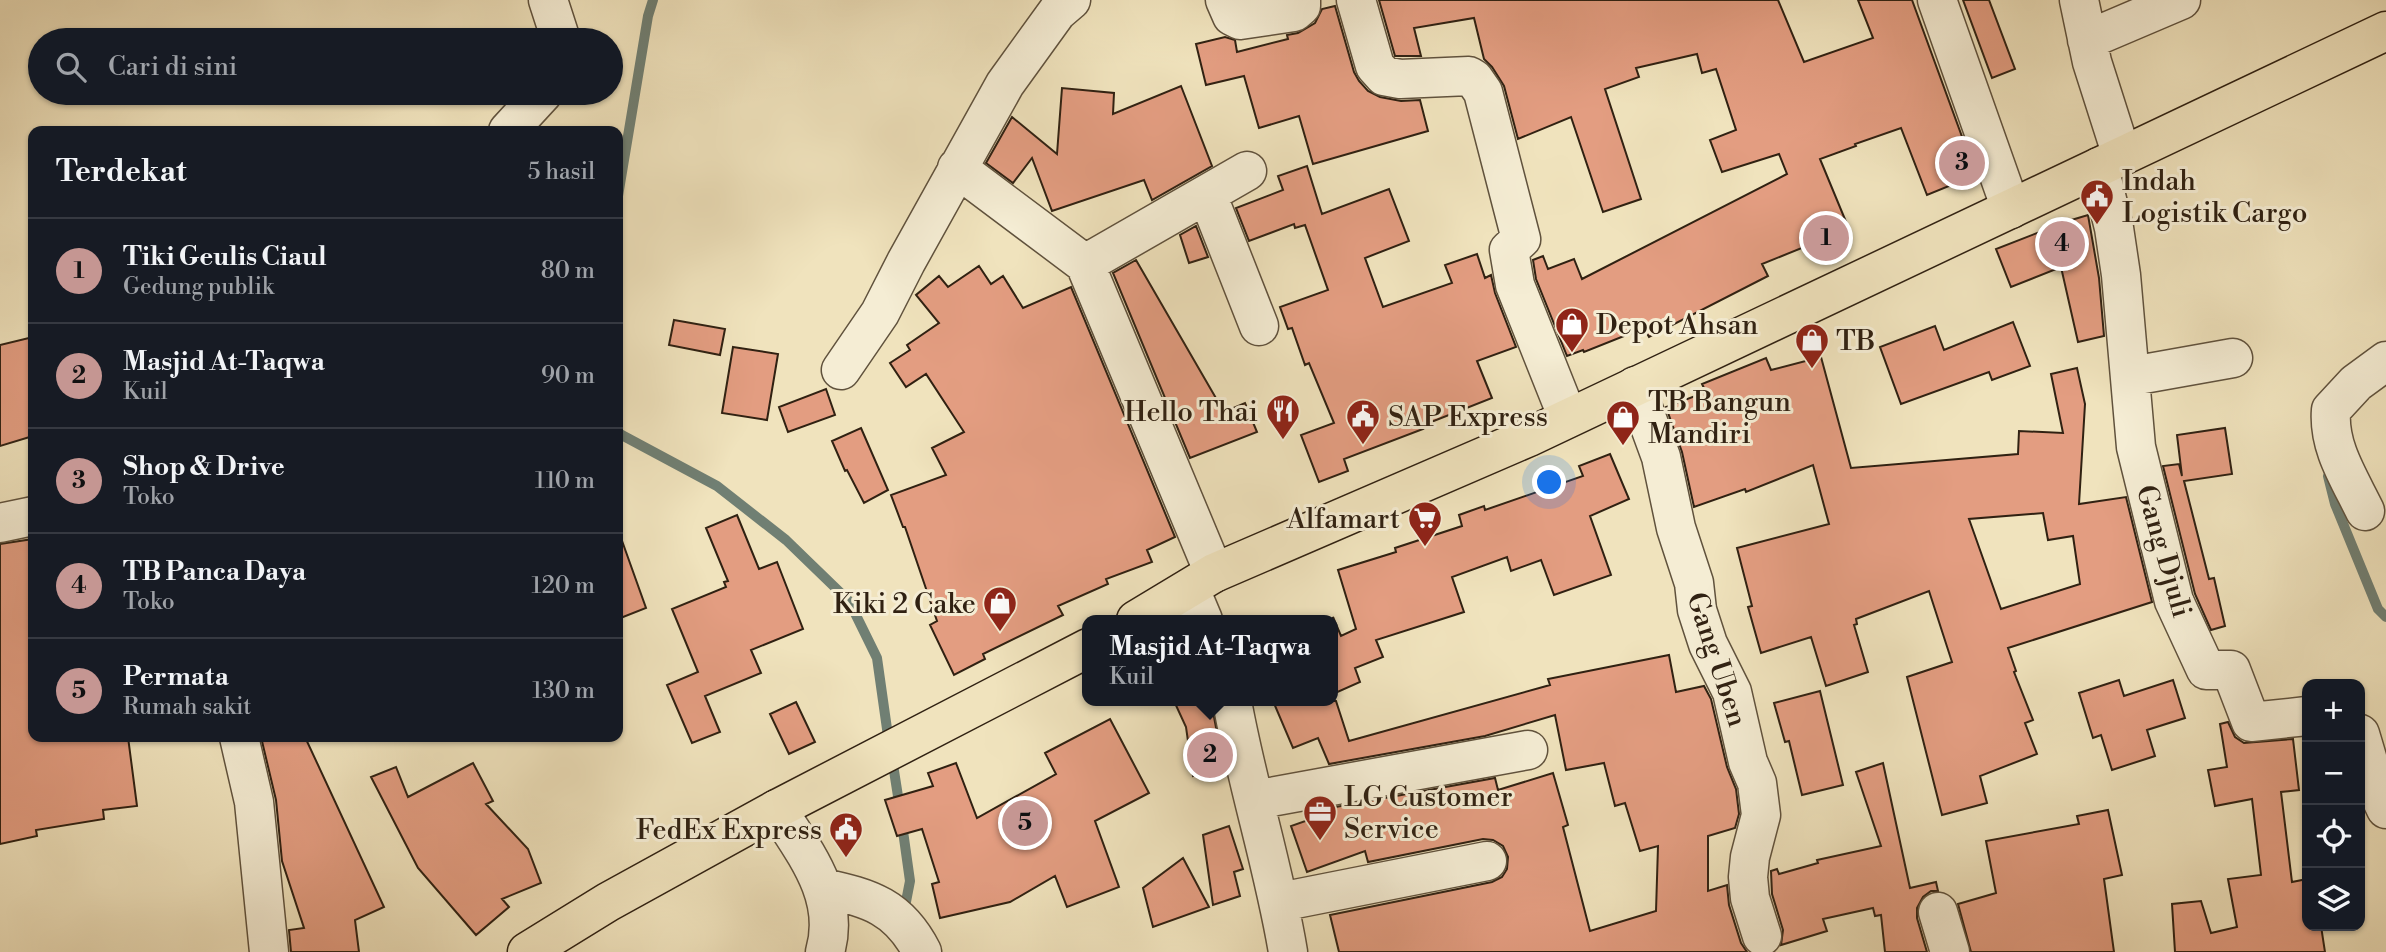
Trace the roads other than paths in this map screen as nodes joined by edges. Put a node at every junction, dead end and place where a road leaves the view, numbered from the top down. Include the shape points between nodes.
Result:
1 (548, 0) edge
2 (1070, 0) edge
3 (1225, 0) edge
4 (1301, 0) edge
5 (1356, 0) edge
6 (1937, 0) edge
7 (2079, 0) edge
8 (2182, 0) edge
9 (557, 28) edge
10 (2386, 31) edge
11 (2087, 40) junction
12 (532, 105) edge
13 (513, 126) edge
14 (2111, 161) junction
15 (957, 168) junction
16 (1248, 171) dead end
17 (1207, 194) junction
18 (2011, 209) junction
19 (1085, 264) junction
20 (1259, 326) dead end
21 (2233, 358) dead end
22 (2386, 360) edge
23 (841, 370) dead end
24 (2132, 376) junction
25 (1636, 386) junction
26 (1568, 418) junction
27 (2365, 511) dead end
28 (28, 517) edge
29 (0, 523) edge
30 (1202, 594) edge
31 (1149, 615) edge
32 (1082, 651) edge
33 (1233, 706) edge
34 (2302, 717) edge
35 (240, 742) edge
36 (2362, 742) edge
37 (1528, 750) dead end
38 (1254, 800) junction
39 (777, 809) junction
40 (2386, 809) edge
41 (1487, 861) dead end
42 (823, 888) junction
43 (1280, 902) junction
44 (1938, 912) dead end
45 (1762, 936) dead end
46 (269, 952) edge
47 (527, 952) edge
48 (824, 952) edge
49 (922, 952) edge
50 (1288, 952) edge
51 (1950, 952) edge

1 - 9 street
2 - 15 street via 1056,12 1005,83
3 - 4 street via 1236,19 1246,20 1294,12
5 - 26 street via 1375,66 1384,76 1469,76 1483,92 1521,239 1509,250 1515,285
6 - 18 street
7 - 11 street, Gang Djuli
8 - 11 street
10 - 14 highway
11 - 14 street, Gang Djuli
12 - 13 street
14 - 18 highway
14 - 24 street, Gang Djuli via 2114,228
15 - 19 street
15 - 23 street via 880,313
16 - 17 street
17 - 19 street
17 - 20 street
18 - 25 highway
19 - 30 street
21 - 24 street
22 - 27 street via 2331,410 2329,429 2338,456
24 - 34 street, Gang Djuli via 2136,447 2174,601 2206,670 2231,670 2251,722
25 - 26 highway
25 - 45 street, Gang Uben via 1661,457 1708,644 1732,692 1757,783 1761,816 1748,877
26 - 30 highway
28 - 29 street
30 - 31 highway
32 - 39 highway
33 - 38 street
35 - 46 street via 254,802
36 - 40 street
37 - 38 street
38 - 43 street
39 - 42 street via 816,869
39 - 47 highway
41 - 43 street
42 - 48 street via 828,918
42 - 49 street via 885,907
43 - 50 street
44 - 51 street

